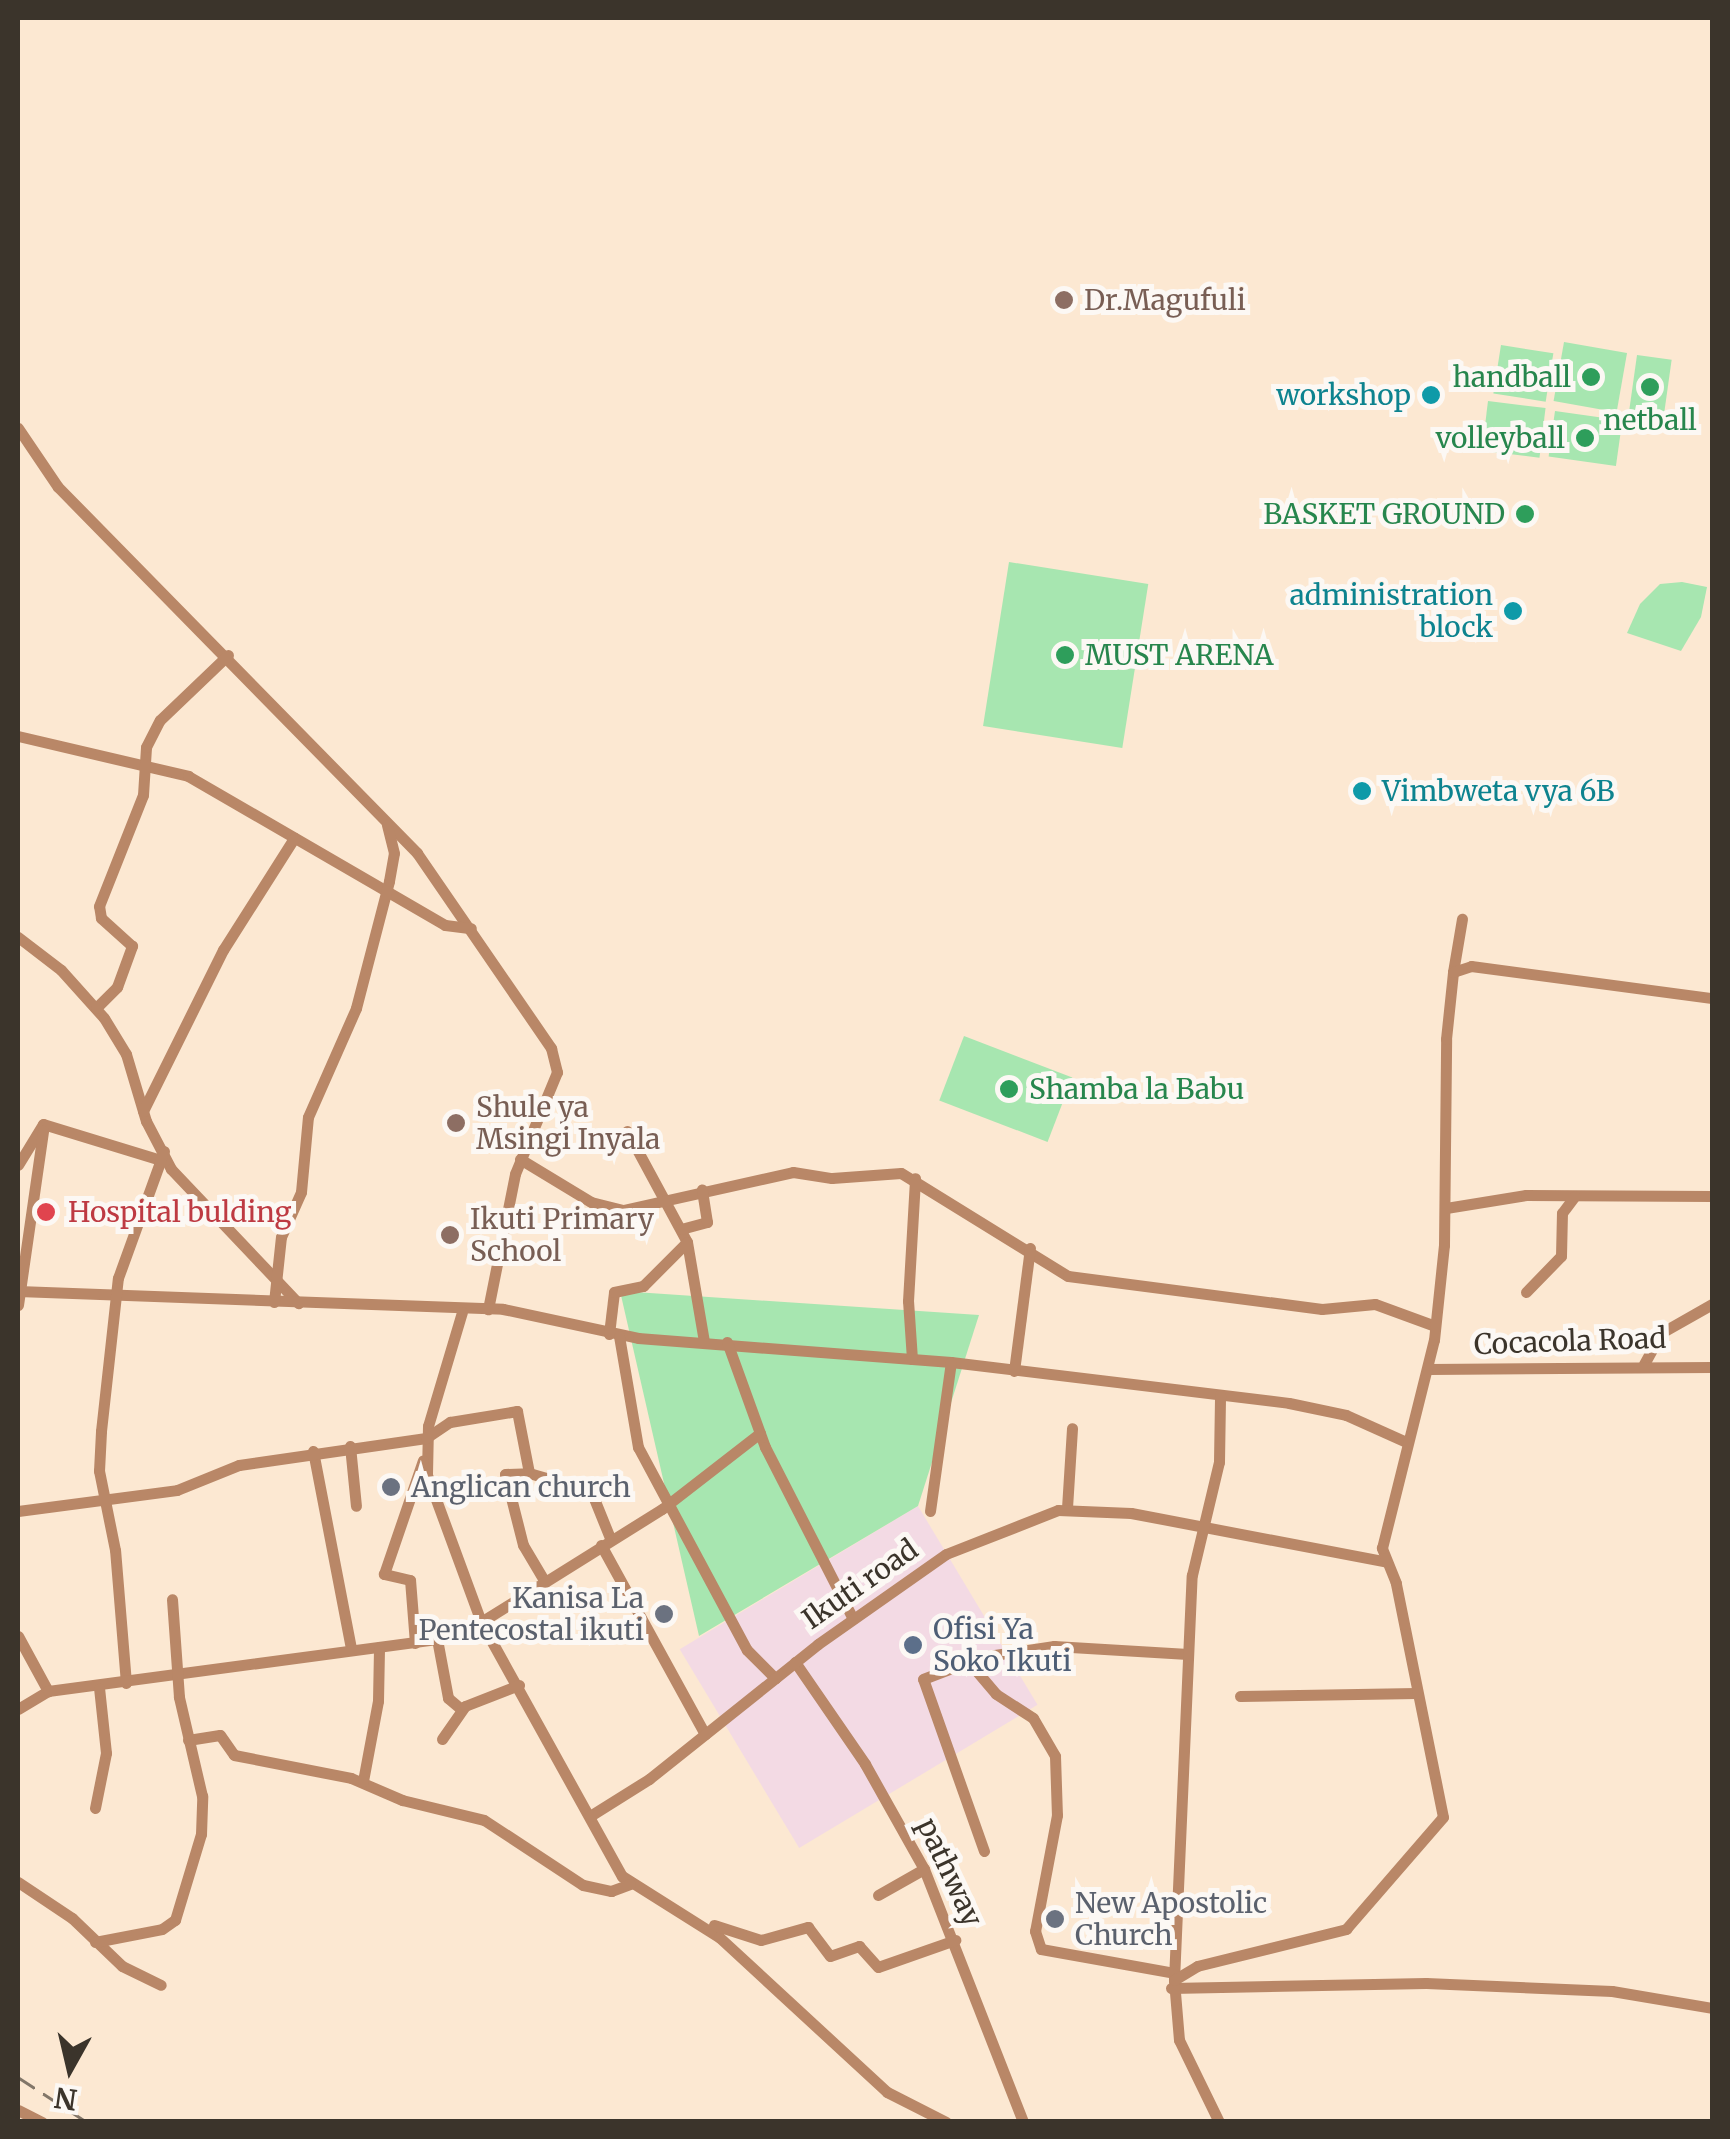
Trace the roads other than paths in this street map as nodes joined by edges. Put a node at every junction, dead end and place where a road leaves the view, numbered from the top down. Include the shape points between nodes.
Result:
1 (18, 428) edge
2 (228, 655) junction
3 (18, 736) edge
4 (144, 765) junction
5 (386, 820) junction
6 (294, 838) junction
7 (386, 891) junction
8 (1462, 919) dead end
9 (471, 928) junction
10 (18, 937) edge
11 (1453, 972) junction
12 (1712, 998) edge
13 (96, 1008) junction
14 (143, 1111) junction
15 (627, 1131) dead end
16 (43, 1132) junction
17 (163, 1156) junction
18 (520, 1159) junction
19 (18, 1165) edge
20 (915, 1178) junction
21 (702, 1189) junction
22 (1575, 1196) junction
23 (1712, 1196) edge
24 (671, 1203) junction
25 (1446, 1208) junction
26 (681, 1228) junction
27 (687, 1242) junction
28 (1030, 1248) junction
29 (278, 1283) junction
30 (1526, 1292) dead end
31 (18, 1296) edge
32 (114, 1296) junction
33 (274, 1302) junction
34 (298, 1303) junction
35 (1712, 1304) edge
36 (488, 1309) junction
37 (462, 1312) junction
38 (1435, 1326) junction
39 (614, 1335) junction
40 (704, 1341) junction
41 (726, 1342) junction
42 (912, 1359) junction
43 (951, 1362) junction
44 (1644, 1364) junction
45 (1712, 1368) edge
46 (1429, 1369) junction
47 (1014, 1371) junction
48 (1220, 1396) junction
49 (1072, 1428) dead end
50 (760, 1433) junction
51 (426, 1438) junction
52 (1406, 1442) junction
53 (350, 1446) junction
54 (313, 1452) junction
55 (423, 1460) junction
56 (529, 1473) junction
57 (108, 1499) junction
58 (670, 1501) junction
59 (356, 1506) dead end
60 (1067, 1508) junction
61 (18, 1511) edge
62 (930, 1511) dead end
63 (1202, 1526) junction
64 (606, 1541) junction
65 (1383, 1561) junction
66 (546, 1582) junction
67 (172, 1599) dead end
68 (853, 1619) junction
69 (482, 1622) junction
70 (18, 1636) edge
71 (437, 1639) junction
72 (415, 1643) junction
73 (379, 1646) junction
74 (351, 1648) junction
75 (1188, 1654) junction
76 (968, 1661) junction
77 (795, 1662) junction
78 (176, 1670) junction
79 (775, 1678) junction
80 (126, 1683) junction
81 (518, 1685) junction
82 (100, 1688) junction
83 (48, 1691) junction
84 (1416, 1694) junction
85 (1240, 1696) dead end
86 (461, 1709) junction
87 (18, 1710) edge
88 (705, 1734) junction
89 (442, 1739) dead end
90 (188, 1740) junction
91 (364, 1781) junction
92 (94, 1808) dead end
93 (590, 1816) junction
94 (984, 1851) dead end
95 (924, 1869) junction
96 (18, 1882) edge
97 (630, 1884) junction
98 (878, 1895) dead end
99 (714, 1925) dead end
100 (955, 1940) junction
101 (95, 1942) junction
102 (1173, 1980) junction
103 (162, 1985) dead end
104 (1712, 2008) edge
105 (18, 2110) edge
106 (34, 2120) edge
107 (946, 2122) edge
108 (1022, 2122) edge
109 (1218, 2122) edge

1 - 2 street via 58,487
2 - 4 street via 160,720
2 - 5 street via 310,751
3 - 4 street
4 - 6 street via 188,776
4 - 13 street via 143,795 99,912 132,946 117,988
5 - 7 street via 394,852
5 - 9 street
6 - 7 street
6 - 14 street via 224,950
7 - 9 street via 452,928
7 - 29 street via 356,1008 308,1117 301,1192 281,1237
8 - 11 street
9 - 18 street via 557,1060
10 - 13 street
11 - 12 street via 1471,966
11 - 25 street via 1446,1038
13 - 14 street via 126,1054
14 - 17 street
15 - 24 street
16 - 17 street via 43,1124
16 - 19 street
16 - 31 street
17 - 29 street
17 - 32 street
18 - 24 street via 600,1206
18 - 36 street
20 - 21 street via 793,1172
20 - 28 street
20 - 42 street
21 - 24 street
21 - 26 street via 707,1222
22 - 23 street
22 - 25 street via 1499,1196
22 - 30 street via 1562,1214 1561,1256
24 - 26 street
25 - 38 street
26 - 27 street
27 - 39 street via 643,1286 614,1292
27 - 40 street
28 - 38 street via 1052,1269 1082,1279 1322,1309 1375,1304
28 - 47 street
29 - 33 street
29 - 34 street
31 - 32 street
32 - 33 street
32 - 57 street via 99,1462
33 - 34 street
34 - 37 street
35 - 44 street via 1661,1333
36 - 37 street
36 - 39 street
37 - 51 street
38 - 46 street
39 - 40 street
39 - 58 street via 638,1448
40 - 41 street
41 - 42 street
41 - 50 street
42 - 43 street
43 - 47 street
43 - 62 street
44 - 45 street, Cocacola Road
44 - 46 street, Cocacola Road
46 - 52 street
47 - 48 street
48 - 52 street via 1326,1410
48 - 63 street via 1219,1462
49 - 60 street
50 - 58 street
50 - 68 street
51 - 53 street
51 - 55 street
51 - 56 street via 450,1422 516,1411
52 - 65 street
53 - 54 street
53 - 59 street
54 - 57 street via 239,1465 177,1490
54 - 74 street
55 - 69 street
55 - 72 street via 384,1574 410,1580
56 - 64 street via 591,1491
56 - 66 street via 504,1474 524,1545
57 - 61 street
57 - 80 street
58 - 64 street
58 - 79 street via 747,1650
60 - 63 street, Ikuti road
60 - 68 street, Ikuti road via 946,1554
63 - 65 street, Ikuti road
63 - 75 street
64 - 66 street
64 - 88 street
65 - 84 street via 1396,1583
66 - 69 street
67 - 78 street
68 - 77 street, Ikuti road
69 - 71 street
69 - 81 street
70 - 83 street
71 - 72 street
71 - 86 street via 448,1698
72 - 73 street
73 - 74 street
73 - 91 street via 378,1701
74 - 78 street
75 - 76 street via 1083,1644
75 - 102 street
76 - 94 street via 926,1676 922,1686
76 - 102 street via 996,1694 1033,1718 1055,1756 1057,1814 1036,1931 1041,1950
77 - 79 street, Ikuti road
77 - 95 street, pathway via 865,1764
78 - 80 street
78 - 90 street
79 - 88 street, Ikuti road
80 - 82 street
81 - 86 street
81 - 93 street
82 - 83 street
82 - 92 street via 106,1752
83 - 87 street
84 - 85 street
84 - 102 street via 1442,1796 1438,1828 1346,1929 1197,1966
86 - 89 street
88 - 93 street, Ikuti road
90 - 91 street via 220,1734 234,1755
90 - 101 street via 202,1818 175,1920 162,1929
91 - 97 street via 402,1800 484,1820 582,1885 610,1891
93 - 97 street
95 - 98 street
95 - 100 street, pathway
96 - 101 street
97 - 107 street via 719,1937 887,2092
99 - 100 street via 761,1940 808,1927 830,1956 859,1946 878,1967
100 - 108 street, pathway
101 - 103 street via 122,1966
102 - 104 street via 1612,1991
102 - 109 street via 1178,2040
105 - 106 street

